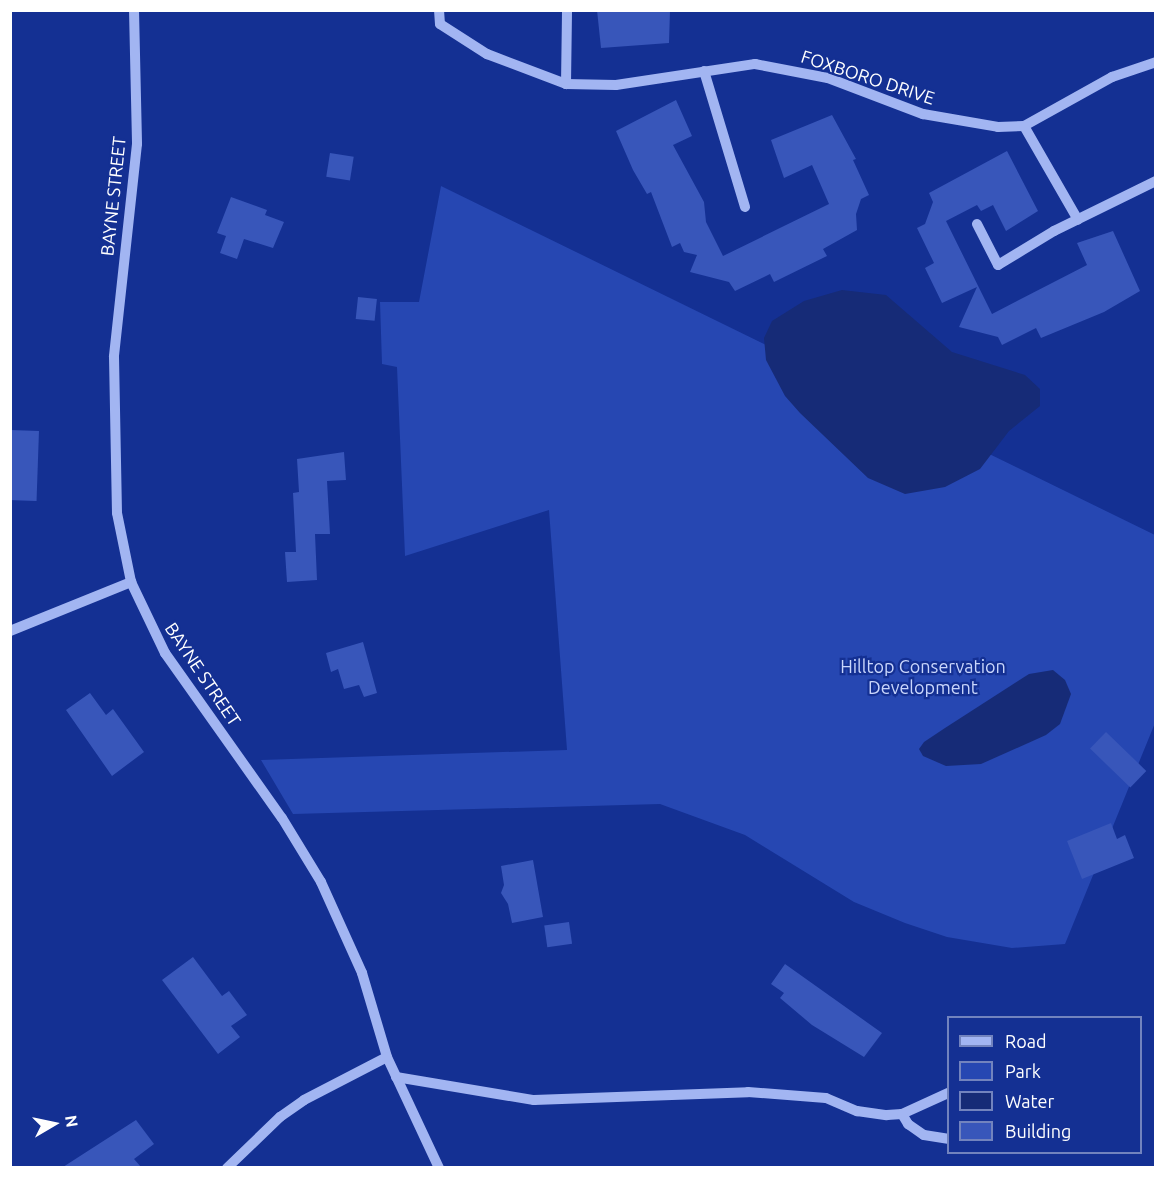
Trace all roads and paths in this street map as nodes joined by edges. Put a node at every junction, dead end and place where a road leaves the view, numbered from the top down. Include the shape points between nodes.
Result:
1 (134, 10) edge
2 (439, 10) edge
3 (567, 10) edge
4 (1155, 62) edge
5 (704, 71) junction
6 (566, 84) junction
7 (1024, 126) junction
8 (1155, 181) edge
9 (745, 207) dead end
10 (1078, 220) junction
11 (977, 224) dead end
12 (131, 582) junction
13 (10, 631) edge
14 (387, 1057) junction
15 (396, 1077) junction
16 (947, 1093) edge
17 (902, 1114) junction
18 (947, 1139) edge
19 (227, 1167) edge
20 (439, 1167) edge

1 - 12 street, BAYNE STREET via 137,144 114,357 117,513
2 - 6 street, FOXBORO DRIVE via 440,24 486,54
3 - 6 street
4 - 7 street via 1112,77
5 - 6 street, FOXBORO DRIVE via 616,85
5 - 7 street, FOXBORO DRIVE via 755,64 777,67 828,78 923,114 975,125
5 - 9 street
7 - 10 street
8 - 10 street
10 - 11 street via 998,265
12 - 13 street
12 - 14 street, BAYNE STREET via 165,653 282,818 321,882 362,973
14 - 15 street, BAYNE STREET
14 - 19 street via 329,1085 280,1117
15 - 17 street via 534,1100 748,1092 826,1098 857,1111
15 - 20 street, BAYNE STREET
16 - 17 street
17 - 18 street via 908,1124 924,1135

